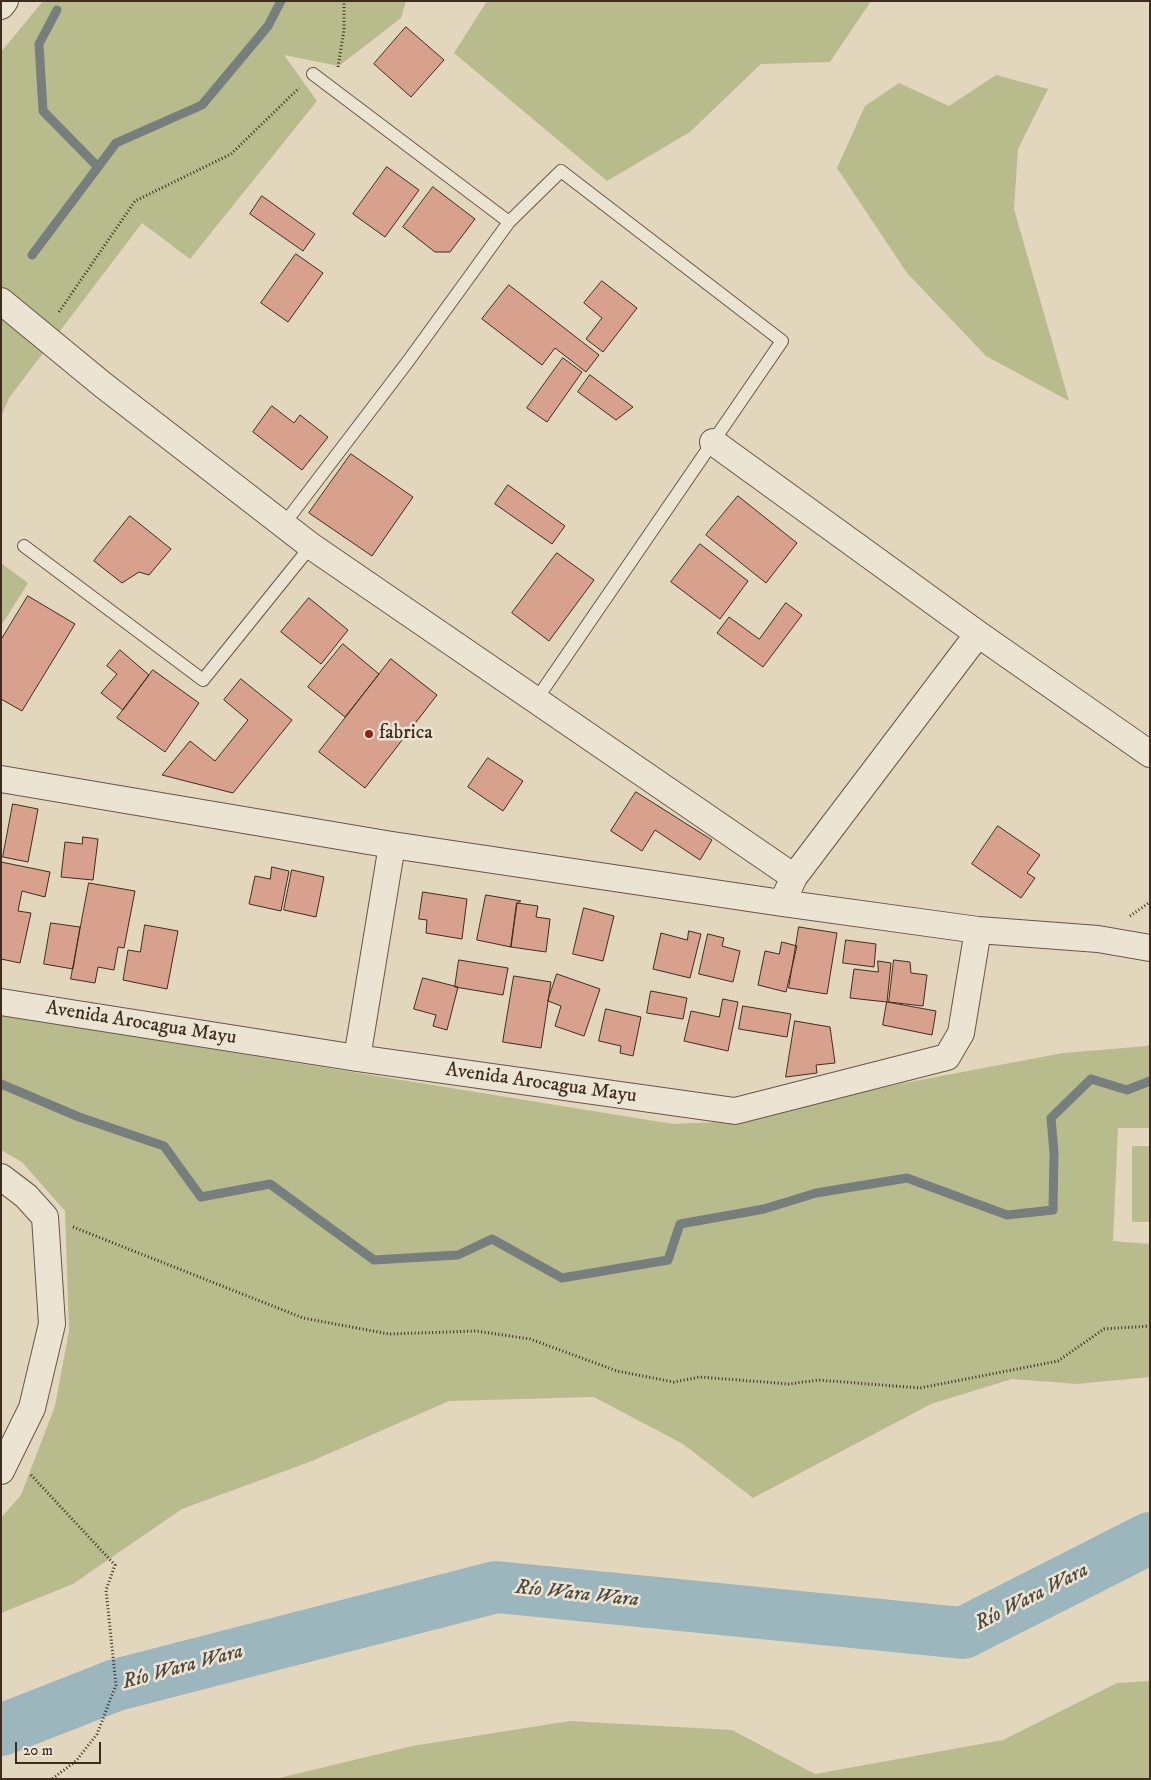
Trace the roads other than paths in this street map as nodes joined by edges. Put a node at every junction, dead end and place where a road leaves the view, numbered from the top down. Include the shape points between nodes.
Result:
1 (5, 1) edge
2 (1, 6) edge
3 (313, 74) road end
4 (509, 222) junction
5 (1, 302) edge
6 (713, 442) junction
7 (284, 524) junction
8 (24, 546) dead end
9 (311, 546) junction
10 (978, 634) junction
11 (536, 700) junction
12 (1150, 754) edge
13 (1, 779) edge
14 (392, 845) junction
15 (794, 877) junction
16 (782, 903) junction
17 (978, 930) junction
18 (1150, 948) edge
19 (1, 1002) edge
20 (357, 1058) junction
21 (1, 1177) edge
22 (6, 1462) edge

1 - 2 street
3 - 4 lane
4 - 6 lane via 561,171 782,341
4 - 7 lane
5 - 7 street
6 - 10 street
6 - 11 lane
7 - 9 street
8 - 9 lane via 203,680
9 - 11 street
10 - 12 street
10 - 15 street
11 - 15 street
13 - 14 street
14 - 16 street
14 - 20 street
15 - 16 street
16 - 17 street
17 - 18 street via 1098,939
17 - 20 street, Avenida Arocagua Mayu via 961,1033 947,1057 735,1111
19 - 20 street, Avenida Arocagua Mayu
21 - 22 street via 26,1196 45,1217 52,1324 32,1408

